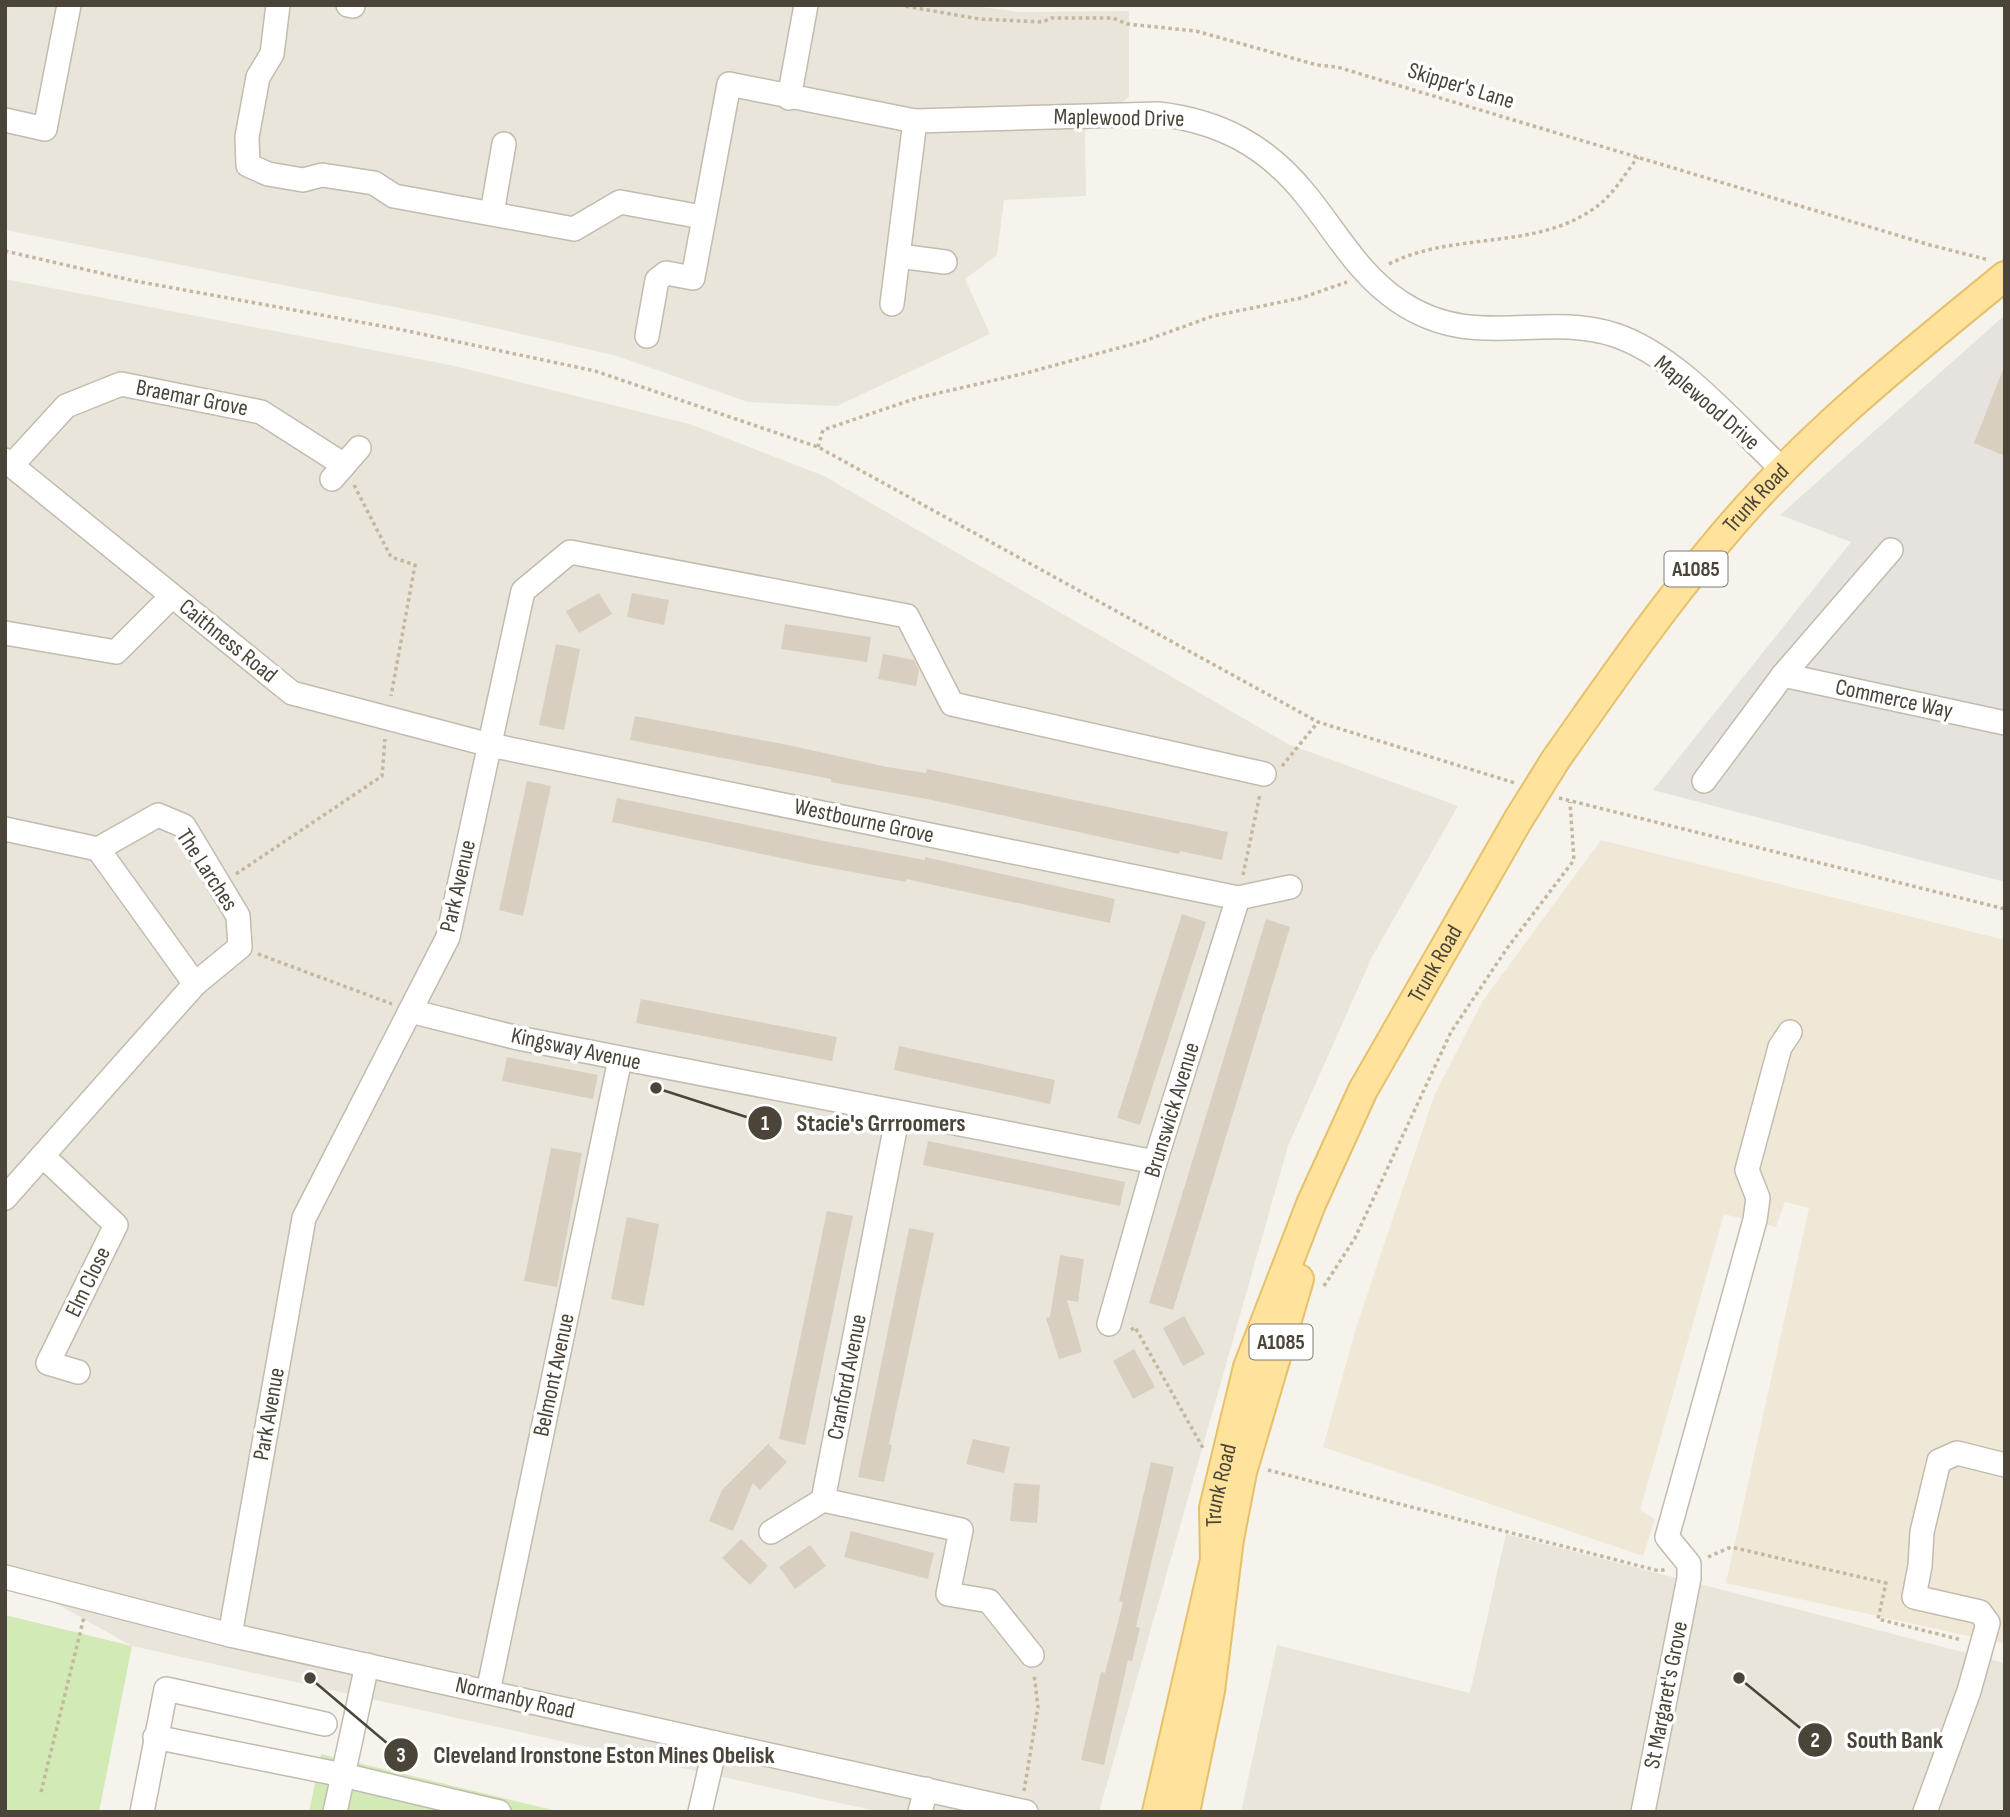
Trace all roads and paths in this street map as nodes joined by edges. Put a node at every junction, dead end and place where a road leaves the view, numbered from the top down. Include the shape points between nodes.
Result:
1 (69, 5) edge
2 (278, 5) edge
3 (806, 5) edge
4 (899, 5) edge
5 (789, 98) junction
6 (5, 120) edge
7 (915, 121) junction
8 (504, 144) dead end
9 (1638, 158) junction
10 (492, 213) junction
11 (702, 217) junction
12 (2005, 225) edge
13 (2005, 234) edge
14 (5, 251) edge
15 (899, 256) junction
16 (945, 262) dead end
17 (1999, 268) edge
18 (1366, 274) junction
19 (892, 304) dead end
20 (647, 336) dead end
21 (818, 447) junction
22 (8, 463) edge
23 (345, 464) dead end
24 (1783, 470) junction
25 (1891, 550) dead end
26 (172, 596) junction
27 (5, 634) edge
28 (1783, 675) junction
29 (1318, 722) junction
30 (2005, 723) edge
31 (490, 745) junction
32 (1264, 774) junction
33 (1703, 781) dead end
34 (1517, 784) dead end
35 (1557, 797) dead end
36 (1570, 802) junction
37 (5, 829) edge
38 (98, 849) junction
39 (1290, 887) dead end
40 (1238, 898) junction
41 (2005, 909) edge
42 (240, 947) junction
43 (195, 984) junction
44 (410, 1011) junction
45 (1790, 1032) dead end
46 (620, 1059) junction
47 (898, 1114) junction
48 (43, 1156) junction
49 (1155, 1162) junction
50 (5, 1198) edge
51 (1320, 1292) dead end
52 (1110, 1324) joint
53 (78, 1372) dead end
54 (2005, 1465) edge
55 (1234, 1468) junction
56 (822, 1500) junction
57 (771, 1532) dead end
58 (1689, 1571) junction
59 (5, 1577) edge
60 (89, 1598) junction
61 (1992, 1627) edge
62 (230, 1635) junction
63 (1032, 1655) joint
64 (366, 1665) junction
65 (488, 1692) junction
66 (326, 1724) dead end
67 (155, 1738) junction
68 (716, 1743) junction
69 (343, 1775) junction
70 (926, 1789) junction
71 (41, 1791) dead end
72 (1024, 1811) edge
73 (142, 1812) edge
74 (335, 1812) edge
75 (499, 1812) edge
76 (700, 1812) edge
77 (920, 1812) edge
78 (1157, 1812) edge
79 (1185, 1812) edge
80 (1643, 1812) edge
81 (1925, 1812) edge

1 - 6 street via 45,129
2 - 10 street via 272,54 258,77 247,137 248,165 303,180 322,175 374,183 394,196
3 - 5 street
4 - 9 path, Skipper's Lane via 979,19 1113,19 1196,31 1337,67
5 - 7 street, Maplewood Drive
5 - 11 street, Maplewood Drive via 729,84
7 - 15 street
7 - 18 street, Maplewood Drive via 1158,114 1219,127 1246,139 1287,173
8 - 10 street
9 - 17 path, Skipper's Lane
9 - 18 path via 1607,197 1576,218 1536,232 1423,252
10 - 11 street via 575,229 620,202
11 - 20 street, Maplewood Drive via 693,275 666,273 657,281
12 - 13 path
14 - 21 path via 595,371
15 - 16 street
15 - 19 street
17 - 24 main road, Trunk Road / A1085
18 - 21 path via 1301,298 1237,309 1144,341 917,398 823,430
18 - 24 street, Maplewood Drive via 1400,302 1445,323 1470,329 1561,327 1625,340 1682,375
21 - 29 path
22 - 23 street, Braemar Grove via 66,406 121,384 261,412
22 - 26 street, Caithness Road
24 - 55 main road, Trunk Road / A1085, bridge via 1714,545 1556,759 1363,1090 1311,1204 1248,1367
25 - 28 street
26 - 27 street via 116,652
26 - 31 street, Caithness Road via 292,693
28 - 30 street, Commerce Way
28 - 33 street
29 - 32 path via 1287,764
29 - 34 path
31 - 32 street, Park Avenue via 523,591 570,552 907,617 952,704
31 - 40 street, Westbourne Grove
31 - 44 street, Park Avenue via 448,937
32 - 40 path
35 - 36 path
36 - 41 path
36 - 51 path via 1574,860 1451,1032 1355,1238
37 - 38 street
38 - 42 street, The Larches via 158,815 184,826 238,916
38 - 43 street
39 - 40 street
40 - 49 street, Brunswick Avenue
42 - 43 street
42 - 44 path
43 - 48 street
44 - 46 street, Kingsway Avenue
44 - 62 street, Park Avenue via 304,1218
45 - 58 street via 1780,1047 1747,1170 1758,1198 1755,1220 1667,1537
46 - 47 street, Kingsway Avenue
46 - 65 street, Belmont Avenue
47 - 49 street, Kingsway Avenue
47 - 56 street, Cranford Avenue
48 - 50 street
48 - 53 street, Elm Close via 116,1226 48,1363
49 - 52 street, Brunswick Avenue
52 - 55 path via 1123,1334 1135,1327 1208,1457
54 - 61 street via 1956,1453 1938,1461 1914,1597 1980,1612
55 - 58 path via 1262,1468 1659,1571
55 - 78 main road, Trunk Road / A1085 via 1214,1508 1215,1560
55 - 79 main road, A1085 via 1210,1691
56 - 57 street
56 - 63 street via 961,1530 948,1594 989,1601
58 - 61 path via 1731,1547 1886,1583 1878,1619
58 - 80 street, St Margaret's Grove
59 - 60 street, Normanby Road
60 - 62 street, Normanby Road
60 - 71 path
61 - 81 street
62 - 64 street, Normanby Road
63 - 72 path via 1038,1707
64 - 65 street, Normanby Road
64 - 69 street
65 - 68 street, Normanby Road
66 - 67 street via 166,1689
67 - 69 street
67 - 73 street
68 - 70 street, Normanby Road
68 - 76 street
69 - 74 street
69 - 75 street
70 - 72 street, Normanby Road
70 - 77 street

